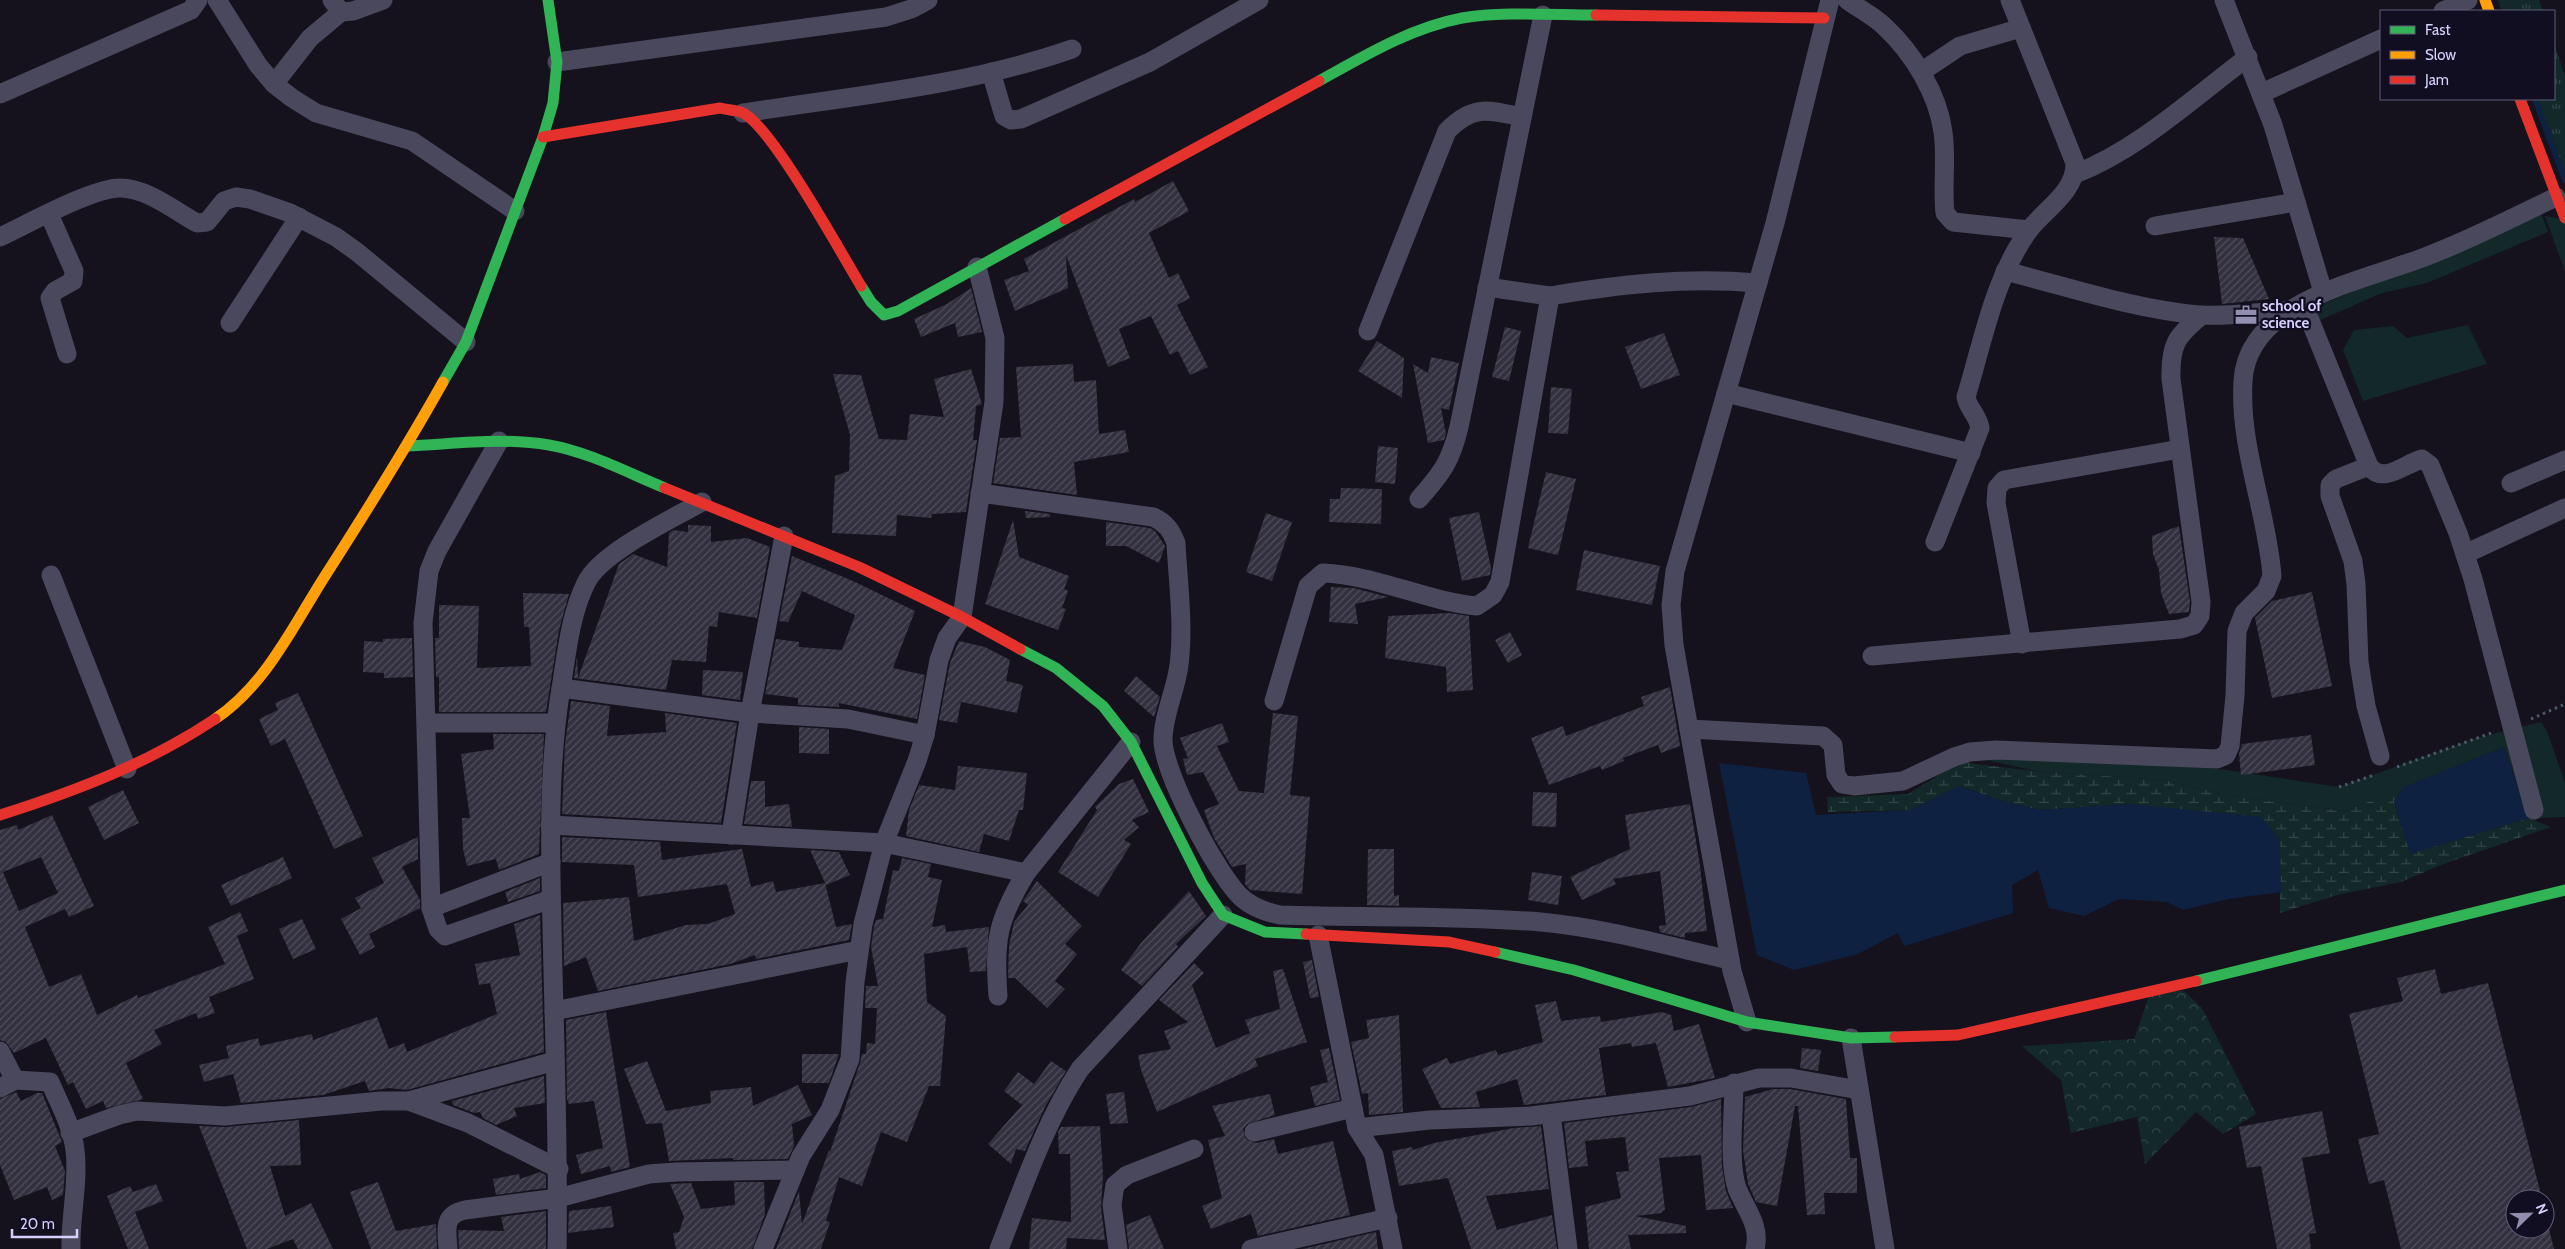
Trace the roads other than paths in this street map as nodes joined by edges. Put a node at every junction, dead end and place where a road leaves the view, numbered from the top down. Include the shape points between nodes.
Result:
1 (217, 0) edge
2 (383, 0) edge
3 (548, 0) edge
4 (928, 0) edge
5 (1259, 0) edge
6 (1830, 0) edge
7 (1847, 0) edge
8 (2010, 0) edge
9 (2224, 0) edge
10 (2468, 0) edge
11 (194, 5) edge
12 (336, 6) edge
13 (1496, 8) edge
14 (2445, 10) edge
15 (1543, 15) junction
16 (1824, 18) junction
17 (2022, 28) junction
18 (2380, 39) edge
19 (1072, 49) dead end
20 (2248, 57) junction
21 (557, 62) junction
22 (991, 72) junction
23 (1920, 72) junction
24 (274, 84) junction
25 (0, 94) edge
26 (2262, 94) junction
27 (2520, 100) edge
28 (742, 112) junction
29 (1522, 117) junction
30 (543, 138) junction
31 (2075, 174) junction
32 (2556, 197) junction
33 (2296, 202) junction
34 (515, 211) junction
35 (49, 214) junction
36 (298, 217) junction
37 (2565, 218) edge
38 (2155, 226) dead end
39 (2030, 230) junction
40 (0, 236) edge
41 (977, 267) junction
42 (2005, 271) junction
43 (1758, 283) junction
44 (1487, 287) junction
45 (2324, 292) junction
46 (1550, 296) junction
47 (2297, 306) junction
48 (2202, 315) junction
49 (230, 323) dead end
50 (1368, 331) dead end
51 (466, 342) junction
52 (67, 354) dead end
53 (1726, 393) junction
54 (499, 441) junction
55 (407, 446) junction
56 (2180, 449) junction
57 (1971, 453) junction
58 (2565, 460) edge
59 (2369, 466) junction
60 (2511, 483) dead end
61 (980, 493) junction
62 (1419, 499) dead end
63 (702, 502) junction
64 (2565, 508) edge
65 (784, 536) junction
66 (1935, 542) dead end
67 (2465, 554) junction
68 (51, 575) dead end
69 (962, 616) junction
70 (2022, 644) junction
71 (1872, 656) dead end
72 (561, 688) junction
73 (1274, 702) dead end
74 (750, 713) junction
75 (427, 723) junction
76 (555, 723) junction
77 (1689, 729) junction
78 (925, 735) junction
79 (1131, 742) junction
80 (2385, 766) road end
81 (127, 769) junction
82 (2534, 810) dead end
83 (0, 815) edge
84 (550, 825) junction
85 (731, 835) junction
86 (884, 843) junction
87 (551, 862) junction
88 (1026, 873) junction
89 (2565, 890) edge
90 (551, 899) junction
91 (431, 908) junction
92 (1223, 915) junction
93 (1318, 935) junction
94 (858, 950) junction
95 (1730, 960) junction
96 (998, 996) dead end
97 (554, 1011) junction
98 (1747, 1022) junction
99 (1850, 1038) junction
100 (0, 1051) edge
101 (555, 1062) junction
102 (1734, 1083) junction
103 (8, 1084) edge
104 (1858, 1090) junction
105 (409, 1101) junction
106 (1353, 1108) junction
107 (1551, 1114) junction
108 (1357, 1128) junction
109 (1254, 1132) dead end
110 (70, 1134) junction
111 (1194, 1149) dead end
112 (559, 1169) junction
113 (795, 1170) junction
114 (558, 1198) junction
115 (1388, 1218) junction
116 (71, 1249) edge
117 (448, 1249) edge
118 (557, 1249) edge
119 (763, 1249) edge
120 (999, 1249) edge
121 (1118, 1249) edge
122 (1251, 1249) edge
123 (1393, 1249) edge
124 (1568, 1249) edge
125 (1755, 1249) edge
126 (1885, 1249) edge

1 - 11 street
1 - 24 street via 258,65
2 - 12 street via 353,11
3 - 21 street
4 - 21 street via 886,17
5 - 22 street via 1150,62 1021,118 1011,120 1004,116
6 - 16 street
7 - 23 street via 1884,26 1904,47
8 - 17 street
9 - 20 street
10 - 14 street
11 - 25 street
12 - 24 street
13 - 15 street
13 - 41 street via 1431,26 1378,48
15 - 16 street
15 - 29 street
16 - 43 street
17 - 23 street via 1960,46
17 - 31 street via 2075,163
18 - 26 street
19 - 22 street
20 - 26 street
20 - 31 street via 2122,151
21 - 30 street via 552,103
22 - 28 street
23 - 39 street via 1937,107 1943,133 1944,213 1953,222
24 - 34 street via 316,113 412,141
26 - 33 street
27 - 32 street
28 - 30 street via 720,108
28 - 41 street via 779,152 871,302 884,315
29 - 44 street
29 - 50 street via 1491,110 1475,111 1460,118 1448,131
30 - 34 street
31 - 39 street via 2067,189
32 - 37 street
32 - 45 street via 2422,258
33 - 38 street
33 - 45 street
34 - 51 street
35 - 36 street via 89,196 120,188 142,193 197,223 207,222 224,201 236,197
35 - 40 street
35 - 52 street via 74,271 73,281 55,291 50,298
36 - 49 street
36 - 51 street via 357,252
39 - 42 street
41 - 61 street via 995,338 996,370
42 - 48 street via 2121,302
42 - 57 street via 1966,397 1967,405 1978,417 1980,428
43 - 46 street via 1712,279 1620,284
43 - 53 street
44 - 46 street
44 - 62 street via 1452,454 1441,474
45 - 47 street
46 - 73 street via 1500,582 1493,595 1477,606 1455,604 1345,574 1323,573 1308,586
47 - 48 street
47 - 59 street
47 - 77 street via 2269,327 2250,351 2245,365 2244,418 2272,576 2266,591 2244,613 2237,632 2235,696 2230,746 2226,755 2216,759 1996,750 1970,752 1904,781 1854,786 1842,784 1836,775 1832,745 1823,736
48 - 56 street via 2183,330 2174,344 2171,359
51 - 55 street
53 - 57 street
53 - 77 street via 1676,571 1671,605 1674,645
54 - 55 street
54 - 63 street via 551,445
54 - 75 street via 429,571 423,623
55 - 81 street via 262,676 228,710 189,736
56 - 70 street via 2004,480 1997,488 1996,503
56 - 70 street via 2201,602 2200,616 2194,625
57 - 66 street
58 - 60 street
59 - 67 street via 2374,474 2381,476 2422,459 2430,465
59 - 80 street via 2336,479 2330,485 2330,496 2353,561 2359,662 2366,706
61 - 69 street
61 - 95 street via 1153,517 1172,531 1176,543 1181,641 1176,685 1165,724 1165,755 1186,809 1227,880 1242,898 1258,909 1280,916 1541,922 1580,927
63 - 65 street
63 - 72 street via 609,557 586,582 575,615
64 - 67 street
65 - 69 street
65 - 74 street
67 - 82 street
68 - 81 street
69 - 78 street via 947,638 939,660
69 - 79 street via 1056,668 1103,706
70 - 71 street
72 - 74 street
72 - 76 street
74 - 78 street via 848,720
74 - 85 street
75 - 76 street
75 - 91 street
76 - 84 street
77 - 95 street
78 - 86 street
79 - 88 street
79 - 92 street via 1202,883
81 - 83 street
84 - 85 street
84 - 87 street
85 - 86 street
86 - 88 street
86 - 94 street
87 - 90 street
87 - 91 street
88 - 96 street via 1004,916 996,940
89 - 99 street via 2299,957 1958,1035
90 - 91 street via 446,936 438,929
90 - 97 street
92 - 93 street via 1265,932
92 - 120 street via 1080,1069 1063,1095 1047,1130
93 - 98 street via 1449,942 1574,970
93 - 106 street
94 - 97 street
94 - 113 street via 850,1059 830,1110
95 - 98 street
97 - 101 street
98 - 99 street
99 - 104 street
100 - 103 street
101 - 105 street
101 - 112 street
102 - 104 street via 1759,1078 1791,1078
102 - 107 street via 1690,1096
102 - 125 street via 1733,1172 1758,1234
103 - 110 street via 50,1082
104 - 126 street
105 - 110 street via 225,1116 137,1112 119,1115
105 - 112 street via 468,1123
106 - 108 street
106 - 109 street
107 - 108 street via 1430,1120
107 - 124 street
108 - 115 street via 1374,1155
110 - 116 street via 75,1149 76,1185
111 - 121 street via 1127,1175 1114,1185 1112,1205
112 - 114 street
113 - 114 street via 649,1174
113 - 119 street
114 - 117 street via 454,1213 448,1219
114 - 118 street
115 - 122 street
115 - 123 street

